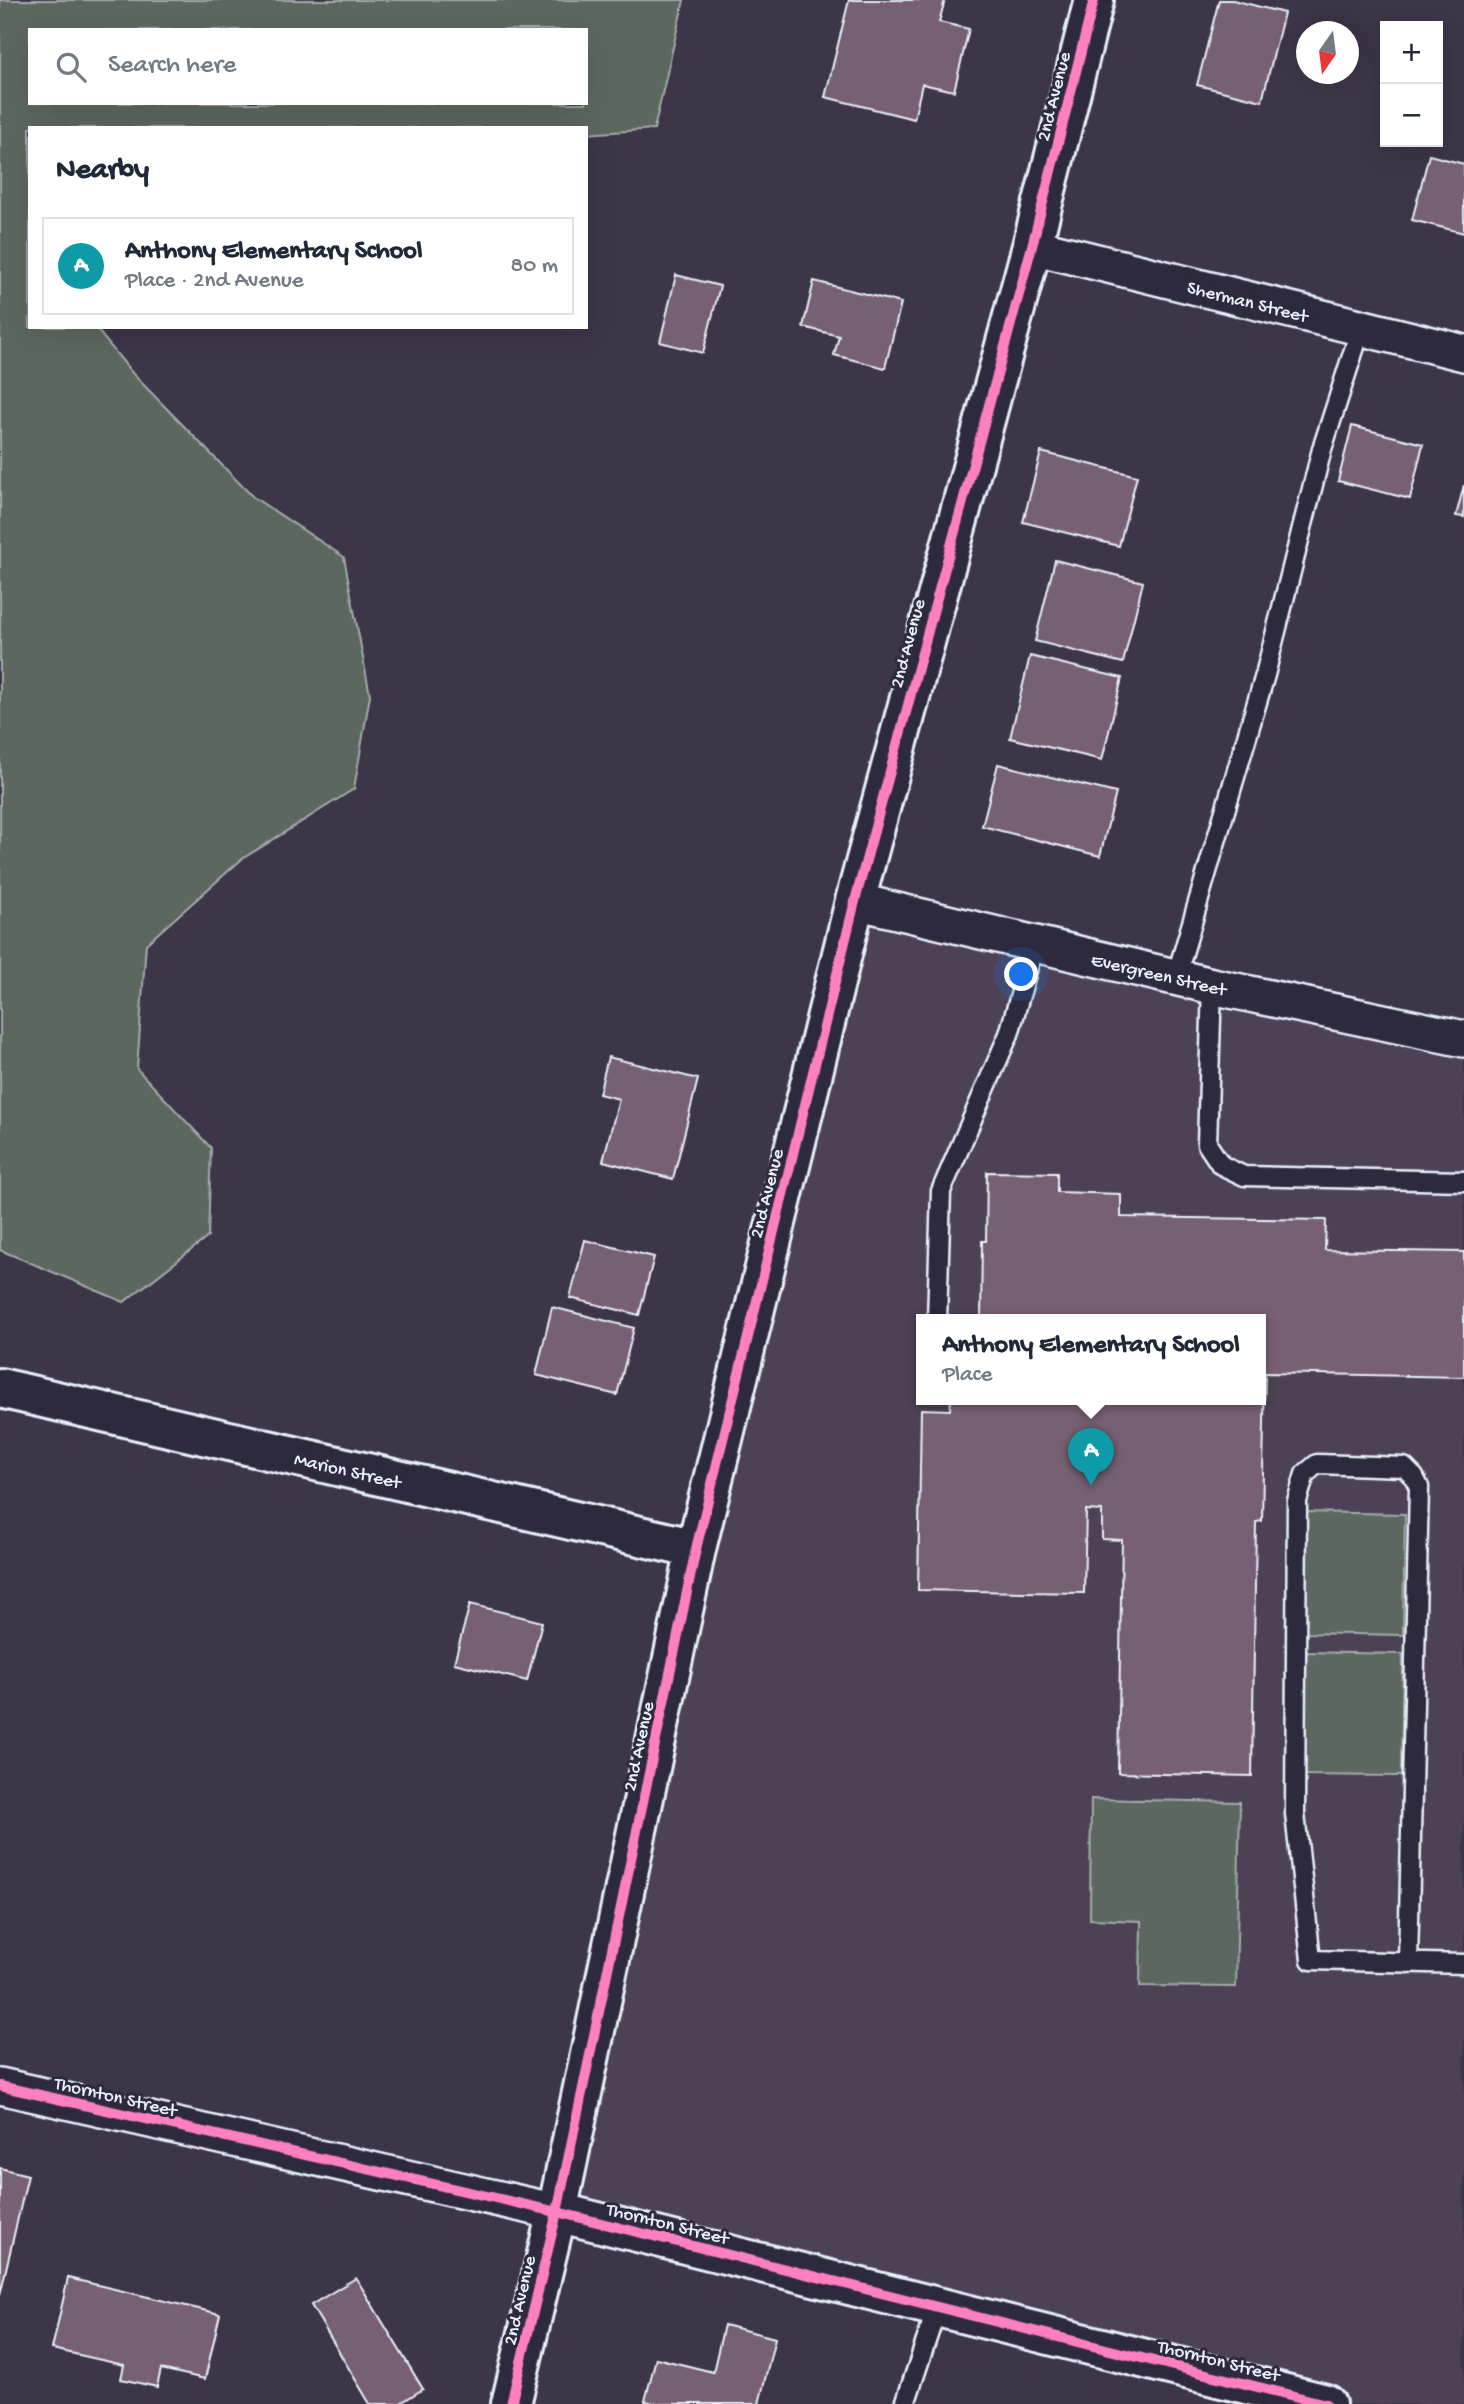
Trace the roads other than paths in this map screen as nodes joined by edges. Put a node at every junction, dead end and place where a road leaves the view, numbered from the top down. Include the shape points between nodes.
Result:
1 (1094, 0) edge
2 (1032, 246) junction
3 (1361, 328) junction
4 (1464, 353) edge
5 (855, 901) junction
6 (1035, 943) junction
7 (1176, 977) junction
8 (1212, 986) junction
9 (1464, 1039) edge
10 (1464, 1181) edge
11 (937, 1314) edge
12 (0, 1388) edge
13 (696, 1549) junction
14 (1408, 1963) junction
15 (1464, 1964) edge
16 (0, 2087) edge
17 (557, 2212) junction
18 (937, 2308) junction
19 (512, 2404) edge
20 (905, 2404) edge
21 (1325, 2404) edge

1 - 2 street, 2nd Avenue
2 - 3 street, Sherman Street
2 - 5 street, 2nd Avenue
3 - 4 street, Sherman Street
3 - 7 lane via 1322,449 1265,675
5 - 6 street, Evergreen Street
5 - 13 street, 2nd Avenue
6 - 7 street, Evergreen Street
6 - 11 lane via 1009,1034 941,1191
7 - 8 street, Evergreen Street
8 - 9 street, Evergreen Street
8 - 10 lane via 1207,1144 1221,1165 1244,1176
12 - 13 street, Marion Street
13 - 17 street, 2nd Avenue
14 - 14 lane via 1311,1960 1295,1814 1297,1500 1305,1474 1317,1464 1404,1467 1419,1487
14 - 15 lane
16 - 17 street, Thornton Street
17 - 18 street, Thornton Street
17 - 19 street, 2nd Avenue
18 - 20 lane
18 - 21 street, Thornton Street

